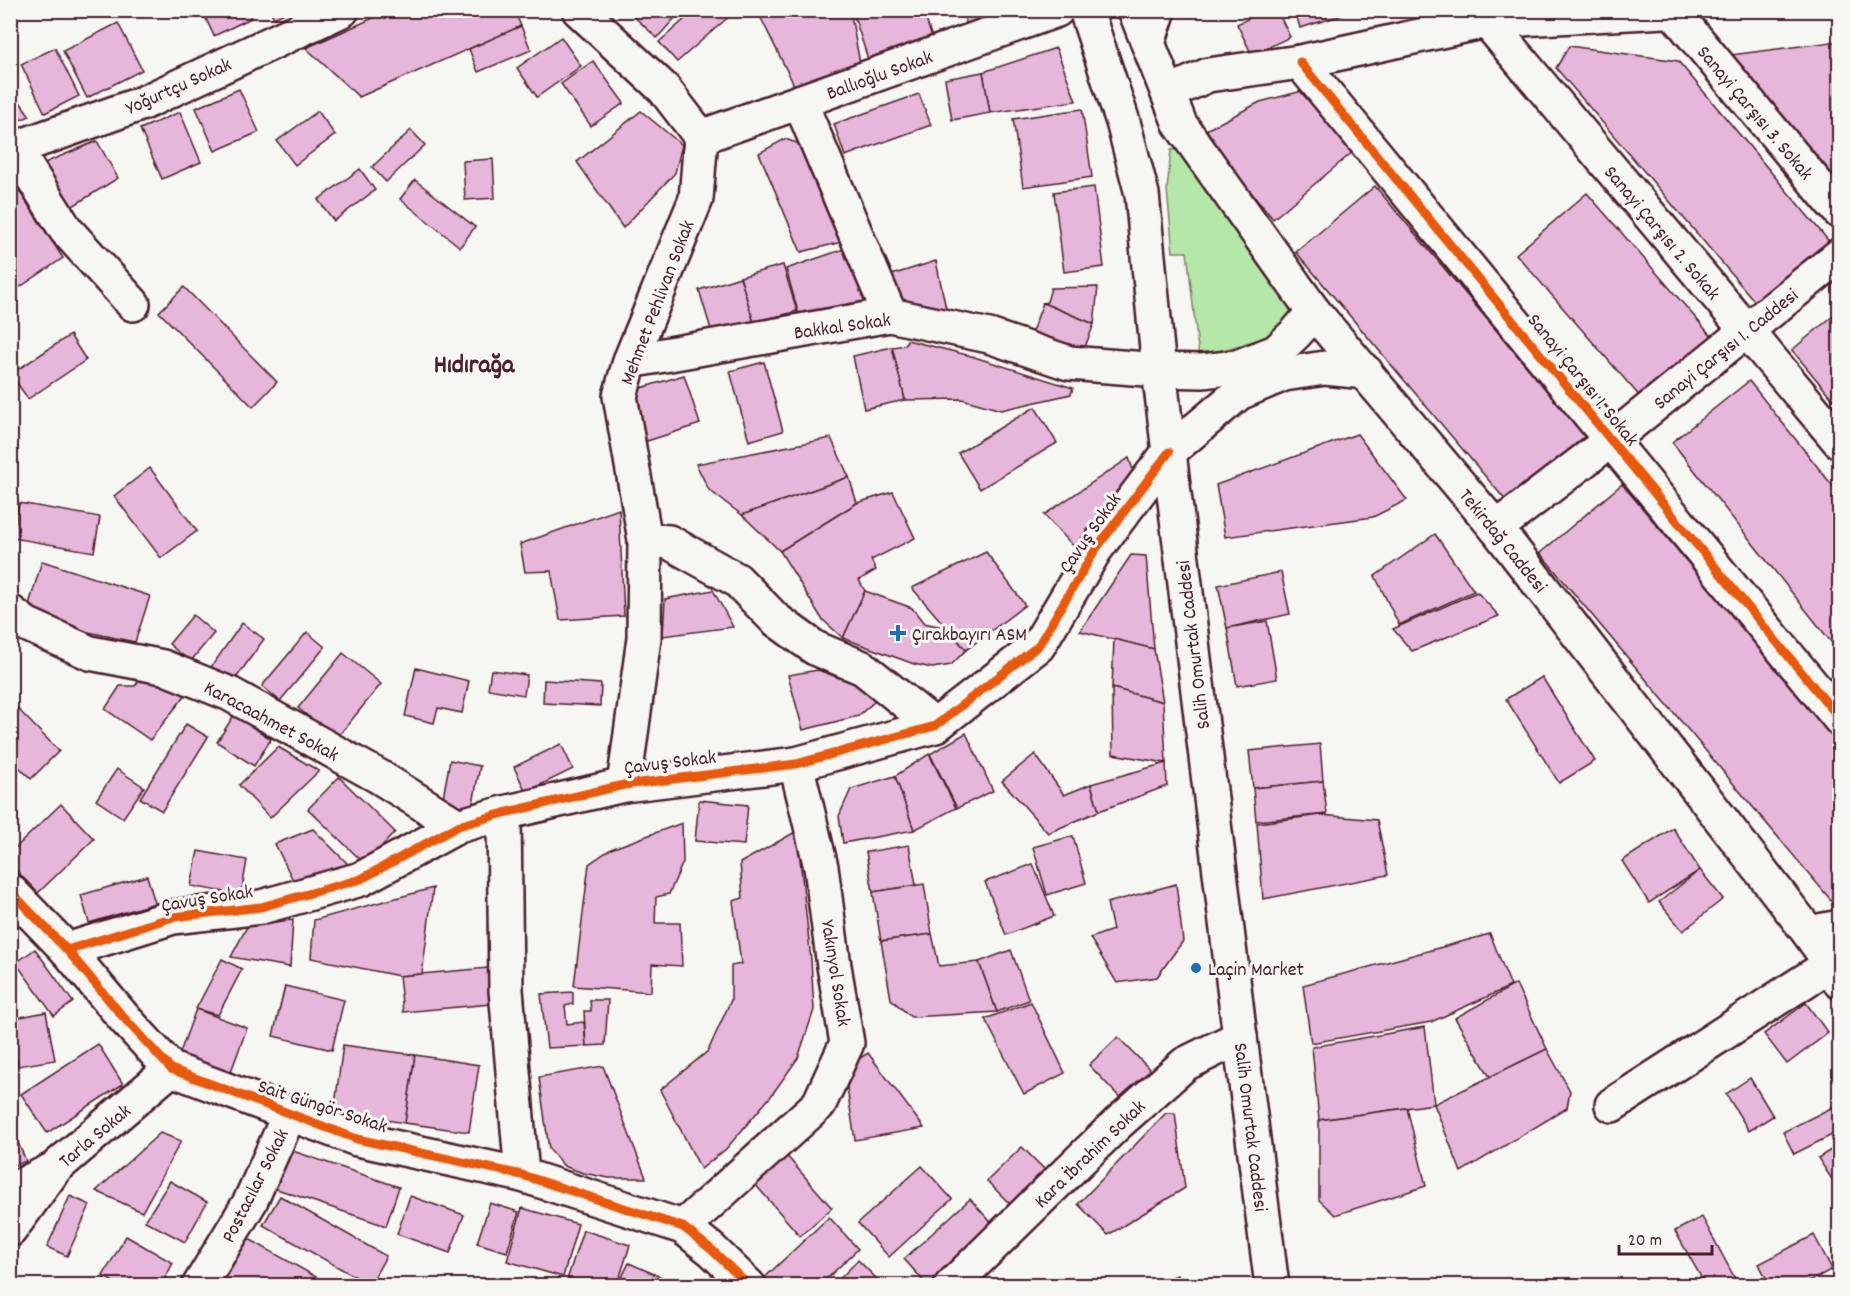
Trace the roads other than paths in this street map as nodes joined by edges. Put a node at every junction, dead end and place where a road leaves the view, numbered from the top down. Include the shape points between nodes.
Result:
1 (342, 10) edge
2 (579, 10) edge
3 (1057, 10) edge
4 (1086, 10) edge
5 (1135, 10) edge
6 (1159, 10) edge
7 (1678, 11) edge
8 (1487, 21) junction
9 (1148, 43) junction
10 (1300, 62) junction
11 (1167, 93) junction
12 (800, 102) junction
13 (701, 137) junction
14 (13, 150) edge
15 (1839, 212) edge
16 (1839, 255) edge
17 (133, 304) dead end
18 (1314, 312) junction
19 (890, 315) junction
20 (1746, 330) junction
21 (630, 361) junction
22 (1159, 370) junction
23 (1366, 372) junction
24 (1611, 440) junction
25 (1839, 442) edge
26 (1169, 452) junction
27 (1496, 528) junction
28 (645, 540) junction
29 (10, 612) edge
30 (1839, 719) edge
31 (935, 726) junction
32 (796, 764) junction
33 (624, 785) junction
34 (504, 813) junction
35 (458, 826) junction
36 (10, 891) edge
37 (1824, 930) edge
38 (67, 950) junction
39 (1835, 973) edge
40 (1240, 1037) junction
41 (171, 1070) junction
42 (1612, 1106) dead end
43 (289, 1115) junction
44 (54, 1169) junction
45 (522, 1175) junction
46 (10, 1191) edge
47 (683, 1227) junction
48 (10, 1230) edge
49 (199, 1286) edge
50 (749, 1286) edge
51 (951, 1286) edge
52 (1272, 1286) edge

1 - 14 street, Yoğurtçu Sokak via 143,103
2 - 13 street via 664,89
3 - 12 street, Ballıoğlu Sokak
4 - 22 street, Salih Omurtak Caddesi via 1142,194
5 - 9 street, Tekirdağ Caddesi
6 - 9 street
7 - 8 street
7 - 15 street, Sanayi Çarşısı 3. Sokak
8 - 10 street
8 - 20 street, Sanayi Çarşısı 2. Sokak
9 - 11 street, Tekirdağ Caddesi
10 - 11 street via 1208,75
10 - 24 street, Sanayi Çarşısı 1. Sokak
11 - 18 street, Tekirdağ Caddesi via 1180,124
12 - 13 street, Ballıoğlu Sokak
12 - 19 street
13 - 21 street, Mehmet Pehlivan Sokak via 696,199
14 - 17 street via 66,230
16 - 20 street, Sanayi Çarşısı 1. Caddesi
18 - 22 street, Bakkal Sokak via 1276,351 1237,367
18 - 23 street, Tekirdağ Caddesi
19 - 21 street, Bakkal Sokak
19 - 22 street, Bakkal Sokak via 989,336 1069,363
20 - 24 street, Sanayi Çarşısı 1. Caddesi
20 - 25 street, Sanayi Çarşısı 2. Sokak
21 - 28 street, Mehmet Pehlivan Sokak via 620,396
22 - 26 street, Salih Omurtak Caddesi
23 - 26 street, Çavuş Sokak via 1325,368 1284,374 1239,393
23 - 27 street, Tekirdağ Caddesi
24 - 27 street, Sanayi Çarşısı 1. Caddesi
24 - 30 street, Sanayi Çarşısı 1. Sokak
26 - 31 street, Çavuş Sokak via 1095,550 1038,646
26 - 40 street, Salih Omurtak Caddesi
27 - 37 street, Tekirdağ Caddesi
28 - 31 street via 669,542 737,580 775,619 815,648 863,668
28 - 33 street, Mehmet Pehlivan Sokak via 644,638
29 - 35 street, Karacaahmet Sokak via 26,624 90,653 163,667 230,694 378,776
31 - 32 street, Çavuş Sokak
32 - 33 street, Çavuş Sokak
32 - 47 street, Yakınyol Sokak via 821,867 848,1043 819,1104
33 - 34 street, Çavuş Sokak
34 - 35 street, Çavuş Sokak
34 - 45 street via 506,990
35 - 38 street, Çavuş Sokak via 361,879 261,907 172,917
36 - 38 street, Sait Güngör Sokak
37 - 39 street, Tekirdağ Caddesi
38 - 41 street, Sait Güngör Sokak
39 - 42 street
40 - 51 street, Kara İbrahim Sokak via 1185,1064 1117,1124
40 - 52 street, Salih Omurtak Caddesi
41 - 43 street, Sait Güngör Sokak
41 - 44 street, Tarla Sokak
43 - 45 street, Sait Güngör Sokak via 357,1140
43 - 49 street, Postacılar Sokak via 250,1202
44 - 46 street, Tarla Sokak
44 - 48 street
45 - 47 street, Sait Güngör Sokak
47 - 50 street, Sait Güngör Sokak

